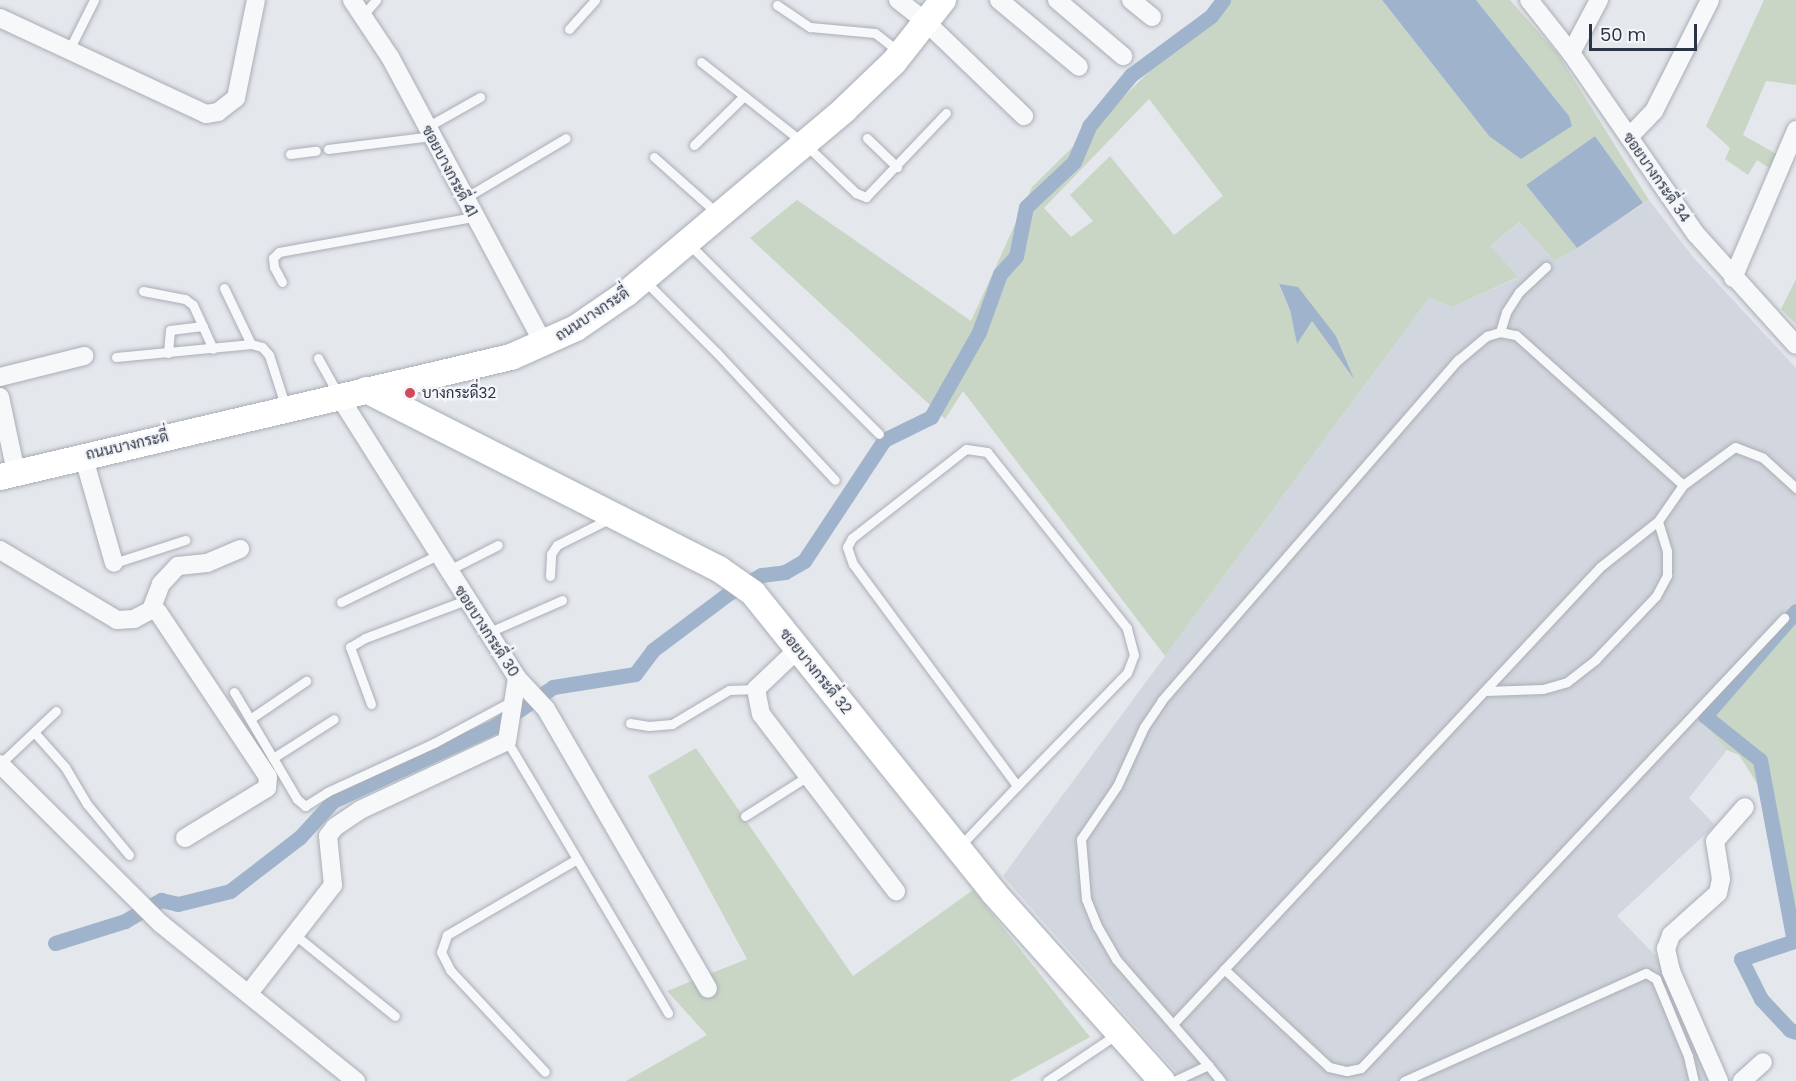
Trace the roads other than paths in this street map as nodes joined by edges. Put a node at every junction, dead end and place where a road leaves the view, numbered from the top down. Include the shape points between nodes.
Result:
1 (94, 0) edge
2 (256, 0) edge
3 (352, 0) edge
4 (376, 0) edge
5 (595, 0) edge
6 (898, 0) edge
7 (944, 0) edge
8 (999, 0) edge
9 (1057, 0) edge
10 (1131, 0) edge
11 (1529, 0) edge
12 (1599, 0) edge
13 (1710, 0) edge
14 (777, 5) dead end
15 (363, 15) junction
16 (1152, 17) dead end
17 (0, 18) edge
18 (926, 22) junction
19 (569, 29) dead end
20 (70, 48) junction
21 (901, 53) junction
22 (1571, 53) junction
23 (1122, 56) dead end
24 (700, 62) dead end
25 (1079, 67) dead end
26 (744, 96) junction
27 (480, 98) dead end
28 (946, 113) dead end
29 (1024, 116) dead end
30 (1796, 129) edge
31 (430, 132) junction
32 (1629, 136) junction
33 (566, 138) dead end
34 (867, 138) dead end
35 (805, 144) junction
36 (694, 145) dead end
37 (328, 149) dead end
38 (316, 151) dead end
39 (290, 154) dead end
40 (654, 157) dead end
41 (897, 167) junction
42 (464, 198) junction
43 (719, 215) junction
44 (474, 217) junction
45 (687, 242) junction
46 (1546, 267) dead end
47 (1732, 278) junction
48 (643, 280) junction
49 (282, 282) dead end
50 (224, 288) dead end
51 (143, 291) dead end
52 (203, 326) junction
53 (1500, 332) junction
54 (251, 344) junction
55 (544, 344) junction
56 (1796, 345) edge
57 (213, 349) junction
58 (168, 353) junction
59 (84, 356) dead end
60 (116, 357) dead end
61 (318, 358) dead end
62 (0, 377) edge
63 (366, 390) junction
64 (339, 396) junction
65 (0, 397) edge
66 (286, 408) junction
67 (879, 434) dead end
68 (83, 455) junction
69 (8, 475) edge
70 (835, 480) dead end
71 (1683, 485) junction
72 (1796, 488) edge
73 (614, 517) junction
74 (1658, 522) junction
75 (184, 540) dead end
76 (498, 545) dead end
77 (240, 549) dead end
78 (0, 550) edge
79 (114, 563) joint
80 (443, 563) junction
81 (550, 576) dead end
82 (466, 600) junction
83 (562, 600) dead end
84 (341, 602) dead end
85 (151, 610) junction
86 (1784, 618) dead end
87 (487, 633) junction
88 (798, 649) junction
89 (517, 678) junction
90 (306, 681) dead end
91 (756, 688) junction
92 (1485, 691) junction
93 (234, 692) dead end
94 (371, 704) dead end
95 (56, 711) dead end
96 (250, 719) junction
97 (334, 719) dead end
98 (512, 720) junction
99 (630, 723) dead end
100 (34, 732) junction
101 (273, 758) junction
102 (0, 764) edge
103 (808, 776) junction
104 (1017, 786) junction
105 (1745, 807) dead end
106 (745, 816) dead end
107 (185, 838) dead end
108 (958, 848) junction
109 (129, 855) dead end
110 (577, 860) junction
111 (896, 891) dead end
112 (294, 934) junction
113 (1224, 969) junction
114 (708, 989) dead end
115 (249, 993) junction
116 (668, 1013) dead end
117 (395, 1016) dead end
118 (1173, 1024) junction
119 (1119, 1033) junction
120 (1763, 1062) dead end
121 (1208, 1065) junction
122 (545, 1072) dead end
123 (356, 1081) edge
124 (1047, 1081) edge
125 (1162, 1081) edge
126 (1174, 1081) edge
127 (1221, 1081) edge
128 (1404, 1081) edge
129 (1694, 1081) edge
130 (1719, 1081) edge
131 (1742, 1081) edge

1 - 20 lane
2 - 20 street via 236,98 218,112 206,114
3 - 15 street, ซอยบางกระดี่ 41
4 - 15 lane
5 - 19 lane
6 - 18 street
7 - 18 street, ถนนบางกระดี่
8 - 25 street
9 - 23 street
10 - 16 street
11 - 22 street, ซอยบางกระดี่ 34
12 - 22 street
13 - 32 street via 1654,111
14 - 21 lane via 810,27 875,33
15 - 31 street, ซอยบางกระดี่ 41
17 - 20 street
18 - 21 street, ถนนบางกระดี่
18 - 29 street
21 - 35 street, ถนนบางกระดี่
22 - 32 street, ซอยบางกระดี่ 34
24 - 26 lane
26 - 35 lane
26 - 36 lane
27 - 31 lane
28 - 41 lane
30 - 47 street
31 - 37 lane
31 - 42 street, ซอยบางกระดี่ 41
32 - 47 street, ซอยบางกระดี่ 34 via 1696,234
33 - 42 lane
34 - 41 lane
35 - 41 lane via 855,194 866,197
35 - 43 street, ถนนบางกระดี่
38 - 39 lane
40 - 43 lane
42 - 44 street, ซอยบางกระดี่ 41
43 - 45 street, ถนนบางกระดี่
44 - 49 lane via 279,252 273,258
44 - 55 street, ซอยบางกระดี่ 41
45 - 48 street, ถนนบางกระดี่
45 - 67 lane
46 - 53 lane via 1519,292 1506,312
47 - 56 street, ซอยบางกระดี่ 34
48 - 55 street, ถนนบางกระดี่ via 576,328
48 - 70 lane via 717,352
50 - 54 lane
51 - 52 lane via 185,299
52 - 57 lane
52 - 58 lane via 170,330
53 - 71 lane via 1516,335
53 - 118 lane via 1487,336 1458,360 1162,699 1144,727 1117,786 1089,823 1082,839 1086,899 1116,959
54 - 57 lane
54 - 66 lane via 262,347 269,355
55 - 63 street, ถนนบางกระดี่ via 511,357
57 - 58 lane
58 - 60 lane
59 - 62 street
61 - 64 lane
63 - 64 street, ถนนบางกระดี่
63 - 73 street, ซอยบางกระดี่ 32
64 - 66 street, ถนนบางกระดี่
64 - 80 street, ซอยบางกระดี่ 30
65 - 69 street
66 - 68 street, ถนนบางกระดี่
68 - 69 street, ถนนบางกระดี่
68 - 79 street
71 - 72 lane via 1736,447 1763,458
71 - 74 lane
73 - 81 lane via 557,545 551,554
73 - 88 street, ซอยบางกระดี่ 32 via 746,588
74 - 92 lane via 1600,567
74 - 92 lane via 1667,551 1666,575 1656,596 1596,659 1567,682 1543,689
75 - 79 lane
76 - 80 lane
77 - 85 street via 207,563 178,566 161,584
78 - 85 street via 117,620 134,619
80 - 82 street, ซอยบางกระดี่ 30
80 - 84 lane
82 - 87 street, ซอยบางกระดี่ 30
82 - 94 lane via 350,647
83 - 87 lane
85 - 107 street via 158,612 170,629 269,782 261,792
86 - 113 lane via 1361,1068 1347,1071 1329,1067
87 - 89 street, ซอยบางกระดี่ 30
88 - 91 street
88 - 108 street, ซอยบางกระดี่ 32
89 - 98 street
89 - 114 street, ซอยบางกระดี่ 30 via 543,706
90 - 96 lane
91 - 99 lane via 729,690 672,724
91 - 103 street via 761,714
92 - 113 lane
93 - 96 lane
95 - 100 lane
96 - 101 lane
97 - 101 lane
98 - 101 lane via 434,743 305,806
98 - 110 lane
98 - 112 street via 335,827 328,843 333,885
100 - 102 lane
100 - 109 lane via 66,767 87,804
102 - 115 street via 160,923
103 - 106 lane
103 - 111 street
104 - 104 lane via 1127,673 1134,655 1132,641 1127,628 987,452 966,449 852,538 847,547 853,564
104 - 108 lane
105 - 130 street via 1715,841 1721,879 1718,893 1671,935 1666,949 1671,970
108 - 119 street, ซอยบางกระดี่ 32
110 - 116 lane
110 - 122 lane via 470,921 441,943 443,960 450,970
112 - 115 street
112 - 117 lane
113 - 118 lane
115 - 123 street
118 - 121 lane
119 - 124 lane
119 - 125 street, ซอยบางกระดี่ 32
120 - 131 street
121 - 126 lane
121 - 127 lane
128 - 129 lane via 1646,973 1656,979 1688,1056

